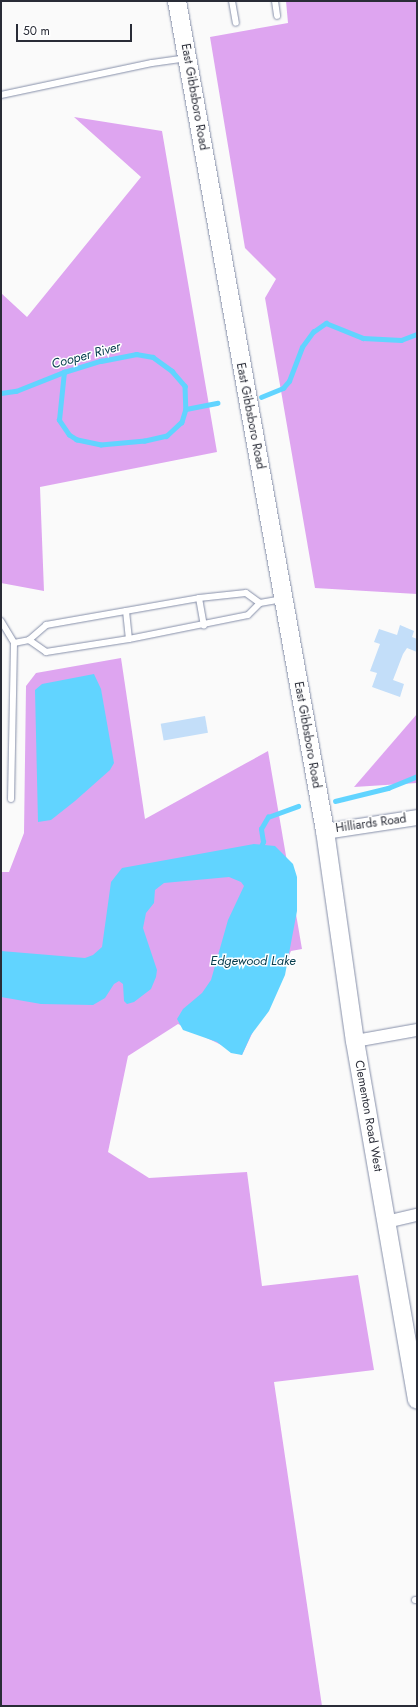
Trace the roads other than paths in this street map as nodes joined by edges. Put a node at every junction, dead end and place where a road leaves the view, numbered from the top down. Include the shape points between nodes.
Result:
1 (177, 1) edge
2 (232, 1) edge
3 (275, 1) edge
4 (277, 16) dead end
5 (236, 23) dead end
6 (187, 58) junction
7 (1, 95) edge
8 (199, 598) junction
9 (284, 599) junction
10 (260, 603) junction
11 (126, 611) junction
12 (1, 621) edge
13 (204, 626) junction
14 (129, 639) junction
15 (29, 640) junction
16 (14, 643) junction
17 (11, 799) dead end
18 (417, 817) edge
19 (325, 830) junction
20 (417, 1030) edge
21 (355, 1041) junction
22 (417, 1215) edge
23 (386, 1222) junction
24 (416, 1392) edge

1 - 6 main road, East Gibbsboro Road
2 - 5 lane
3 - 4 lane
6 - 7 lane
6 - 9 main road, East Gibbsboro Road
8 - 10 lane via 246,593
8 - 11 lane
8 - 13 lane
9 - 10 lane
9 - 19 main road, East Gibbsboro Road
10 - 13 lane via 248,615
11 - 14 lane
11 - 15 lane via 46,625
12 - 16 lane
13 - 14 lane
14 - 15 lane via 46,652
15 - 16 lane
16 - 17 lane
18 - 19 street, Hilliards Road
19 - 21 main road, Clementon Road West
20 - 21 street
21 - 23 main road, Clementon Road West
22 - 23 street
23 - 24 main road, Clementon Road West

